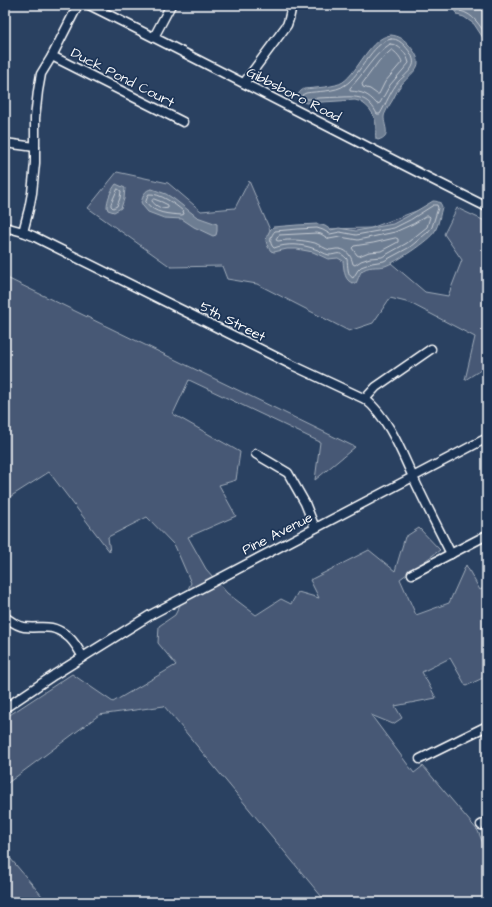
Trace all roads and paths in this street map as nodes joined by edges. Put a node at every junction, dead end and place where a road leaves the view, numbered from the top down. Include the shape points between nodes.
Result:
1 (78, 5) edge
2 (89, 5) edge
3 (171, 5) edge
4 (292, 5) edge
5 (154, 37) junction
6 (52, 56) junction
7 (244, 83) junction
8 (183, 122) dead end
9 (5, 143) edge
10 (35, 147) junction
11 (487, 207) edge
12 (5, 227) edge
13 (23, 232) junction
14 (431, 349) dead end
15 (366, 399) junction
16 (487, 438) edge
17 (256, 454) dead end
18 (413, 477) junction
19 (315, 528) junction
20 (487, 535) edge
21 (451, 554) junction
22 (412, 574) dead end
23 (5, 617) edge
24 (83, 657) junction
25 (5, 708) edge
26 (487, 726) edge
27 (420, 760) dead end

1 - 6 street
2 - 5 street, Gibbsboro Road
3 - 5 street
4 - 7 street via 287,25
5 - 7 street, Gibbsboro Road
6 - 8 street, Duck Pond Court
6 - 10 street via 42,74 38,91
7 - 11 street, Gibbsboro Road
9 - 10 street
10 - 13 street via 32,193
12 - 13 street, 5th Street
13 - 15 street, 5th Street
14 - 15 street via 376,387
15 - 18 street, 5th Street via 385,422
16 - 18 street, Pine Avenue
17 - 19 street via 288,473 305,503
18 - 19 street, Pine Avenue
18 - 21 street, 5th Street
19 - 24 street, Pine Avenue via 152,614
20 - 21 street
21 - 22 street
23 - 24 street via 23,627 45,627 66,634
24 - 25 street, Pine Avenue
26 - 27 street

